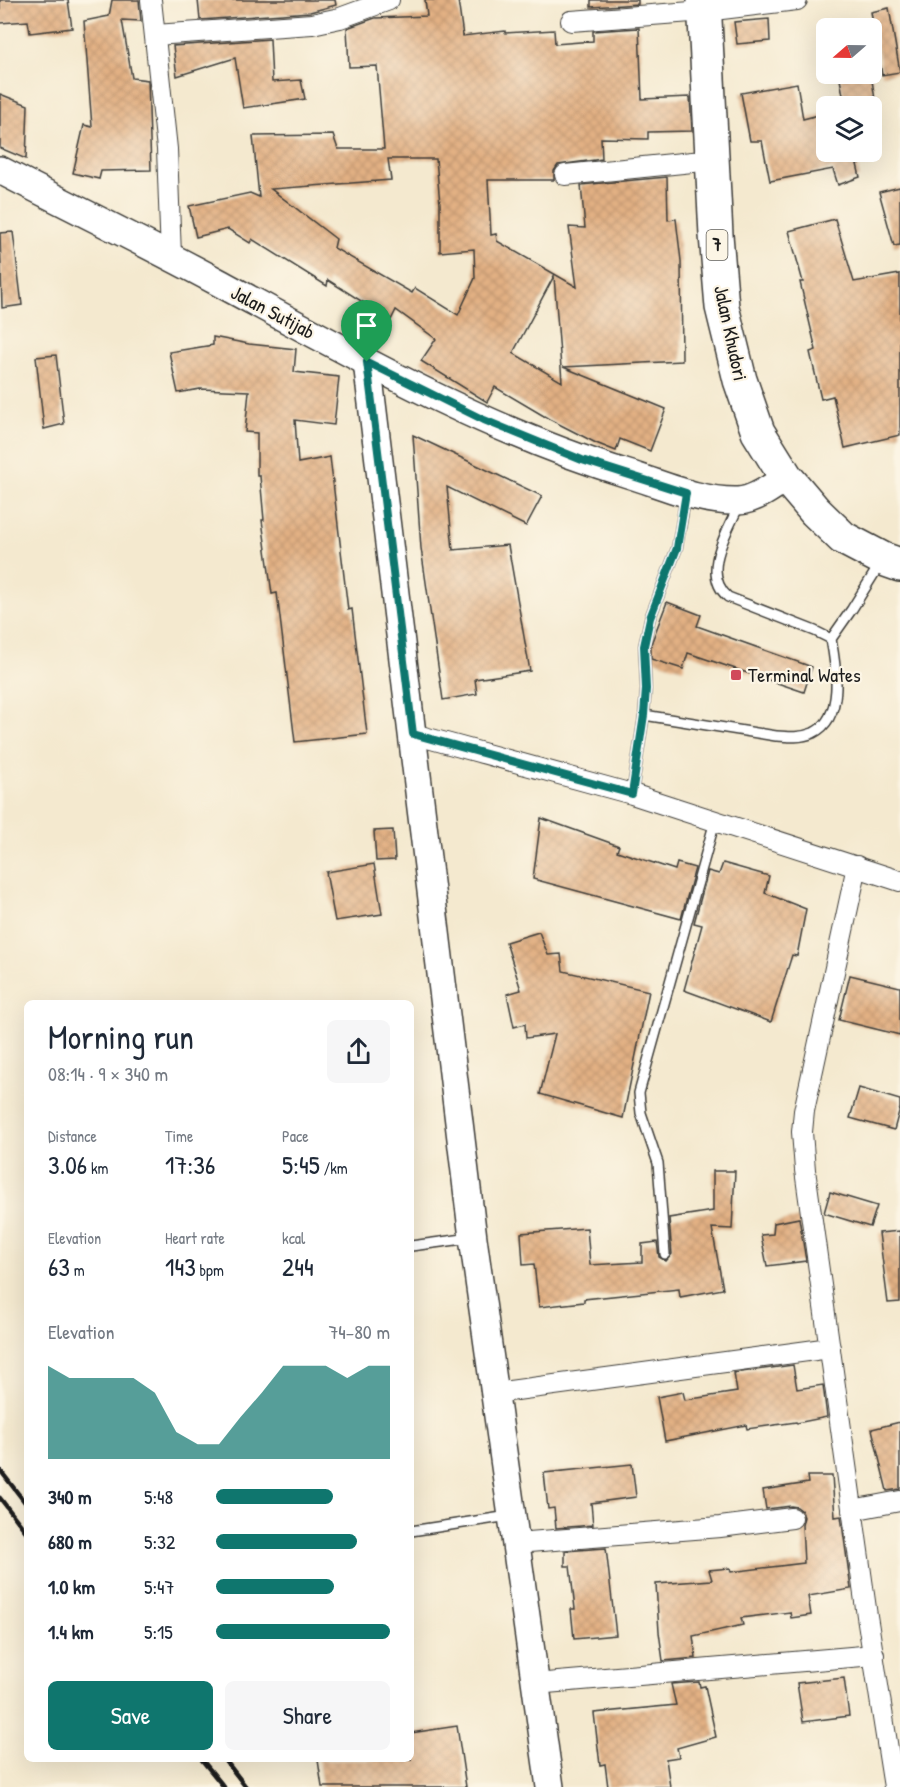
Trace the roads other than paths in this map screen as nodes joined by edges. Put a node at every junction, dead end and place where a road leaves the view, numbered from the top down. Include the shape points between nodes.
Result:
1 (151, 0) edge
2 (389, 0) edge
3 (797, 0) edge
4 (704, 6) edge
5 (571, 21) dead end
6 (155, 36) junction
7 (712, 160) junction
8 (0, 170) edge
9 (566, 175) dead end
10 (171, 256) junction
11 (367, 362) junction
12 (786, 477) junction
13 (686, 493) junction
14 (741, 501) junction
15 (891, 562) edge
16 (831, 639) junction
17 (644, 715) junction
18 (413, 734) junction
19 (632, 794) junction
20 (715, 821) junction
21 (856, 867) junction
22 (900, 881) edge
23 (473, 1238) junction
24 (414, 1246) edge
25 (665, 1254) dead end
26 (830, 1348) junction
27 (495, 1393) junction
28 (900, 1502) edge
29 (852, 1510) junction
30 (512, 1515) junction
31 (792, 1518) dead end
32 (414, 1531) edge
33 (516, 1543) junction
34 (874, 1655) junction
35 (535, 1684) junction
36 (889, 1786) edge
37 (550, 1787) edge

1 - 6 street
2 - 6 street via 312,24
3 - 4 street
4 - 5 street
4 - 7 highway, Jalan Khudori / 7
6 - 10 street via 167,149
7 - 9 street
7 - 12 highway, Jalan Khudori / 7 via 725,318 758,432
8 - 10 street, Jalan Sutijab
10 - 11 street, Jalan Sutijab
11 - 13 street, Jalan Sutijab via 484,420 582,460
11 - 18 street
12 - 14 street, Jalan Sutijab
12 - 15 highway, 7 via 843,538
13 - 14 street, Jalan Sutijab
13 - 17 lane via 677,548 650,618 644,646
14 - 16 lane via 716,564 722,592
15 - 16 lane
16 - 17 lane via 837,670 835,696 829,717 814,732 796,737 776,736
17 - 19 lane
18 - 19 street
18 - 23 street
19 - 20 street
20 - 21 street
20 - 25 lane via 639,1093 641,1113 658,1163
21 - 22 street
21 - 26 street via 802,1132
23 - 24 lane
23 - 27 street
26 - 27 street
26 - 29 street
27 - 30 street
28 - 29 street
29 - 34 street
30 - 32 lane
30 - 33 street
31 - 33 street
33 - 35 street
34 - 35 street
34 - 36 street
35 - 37 street

